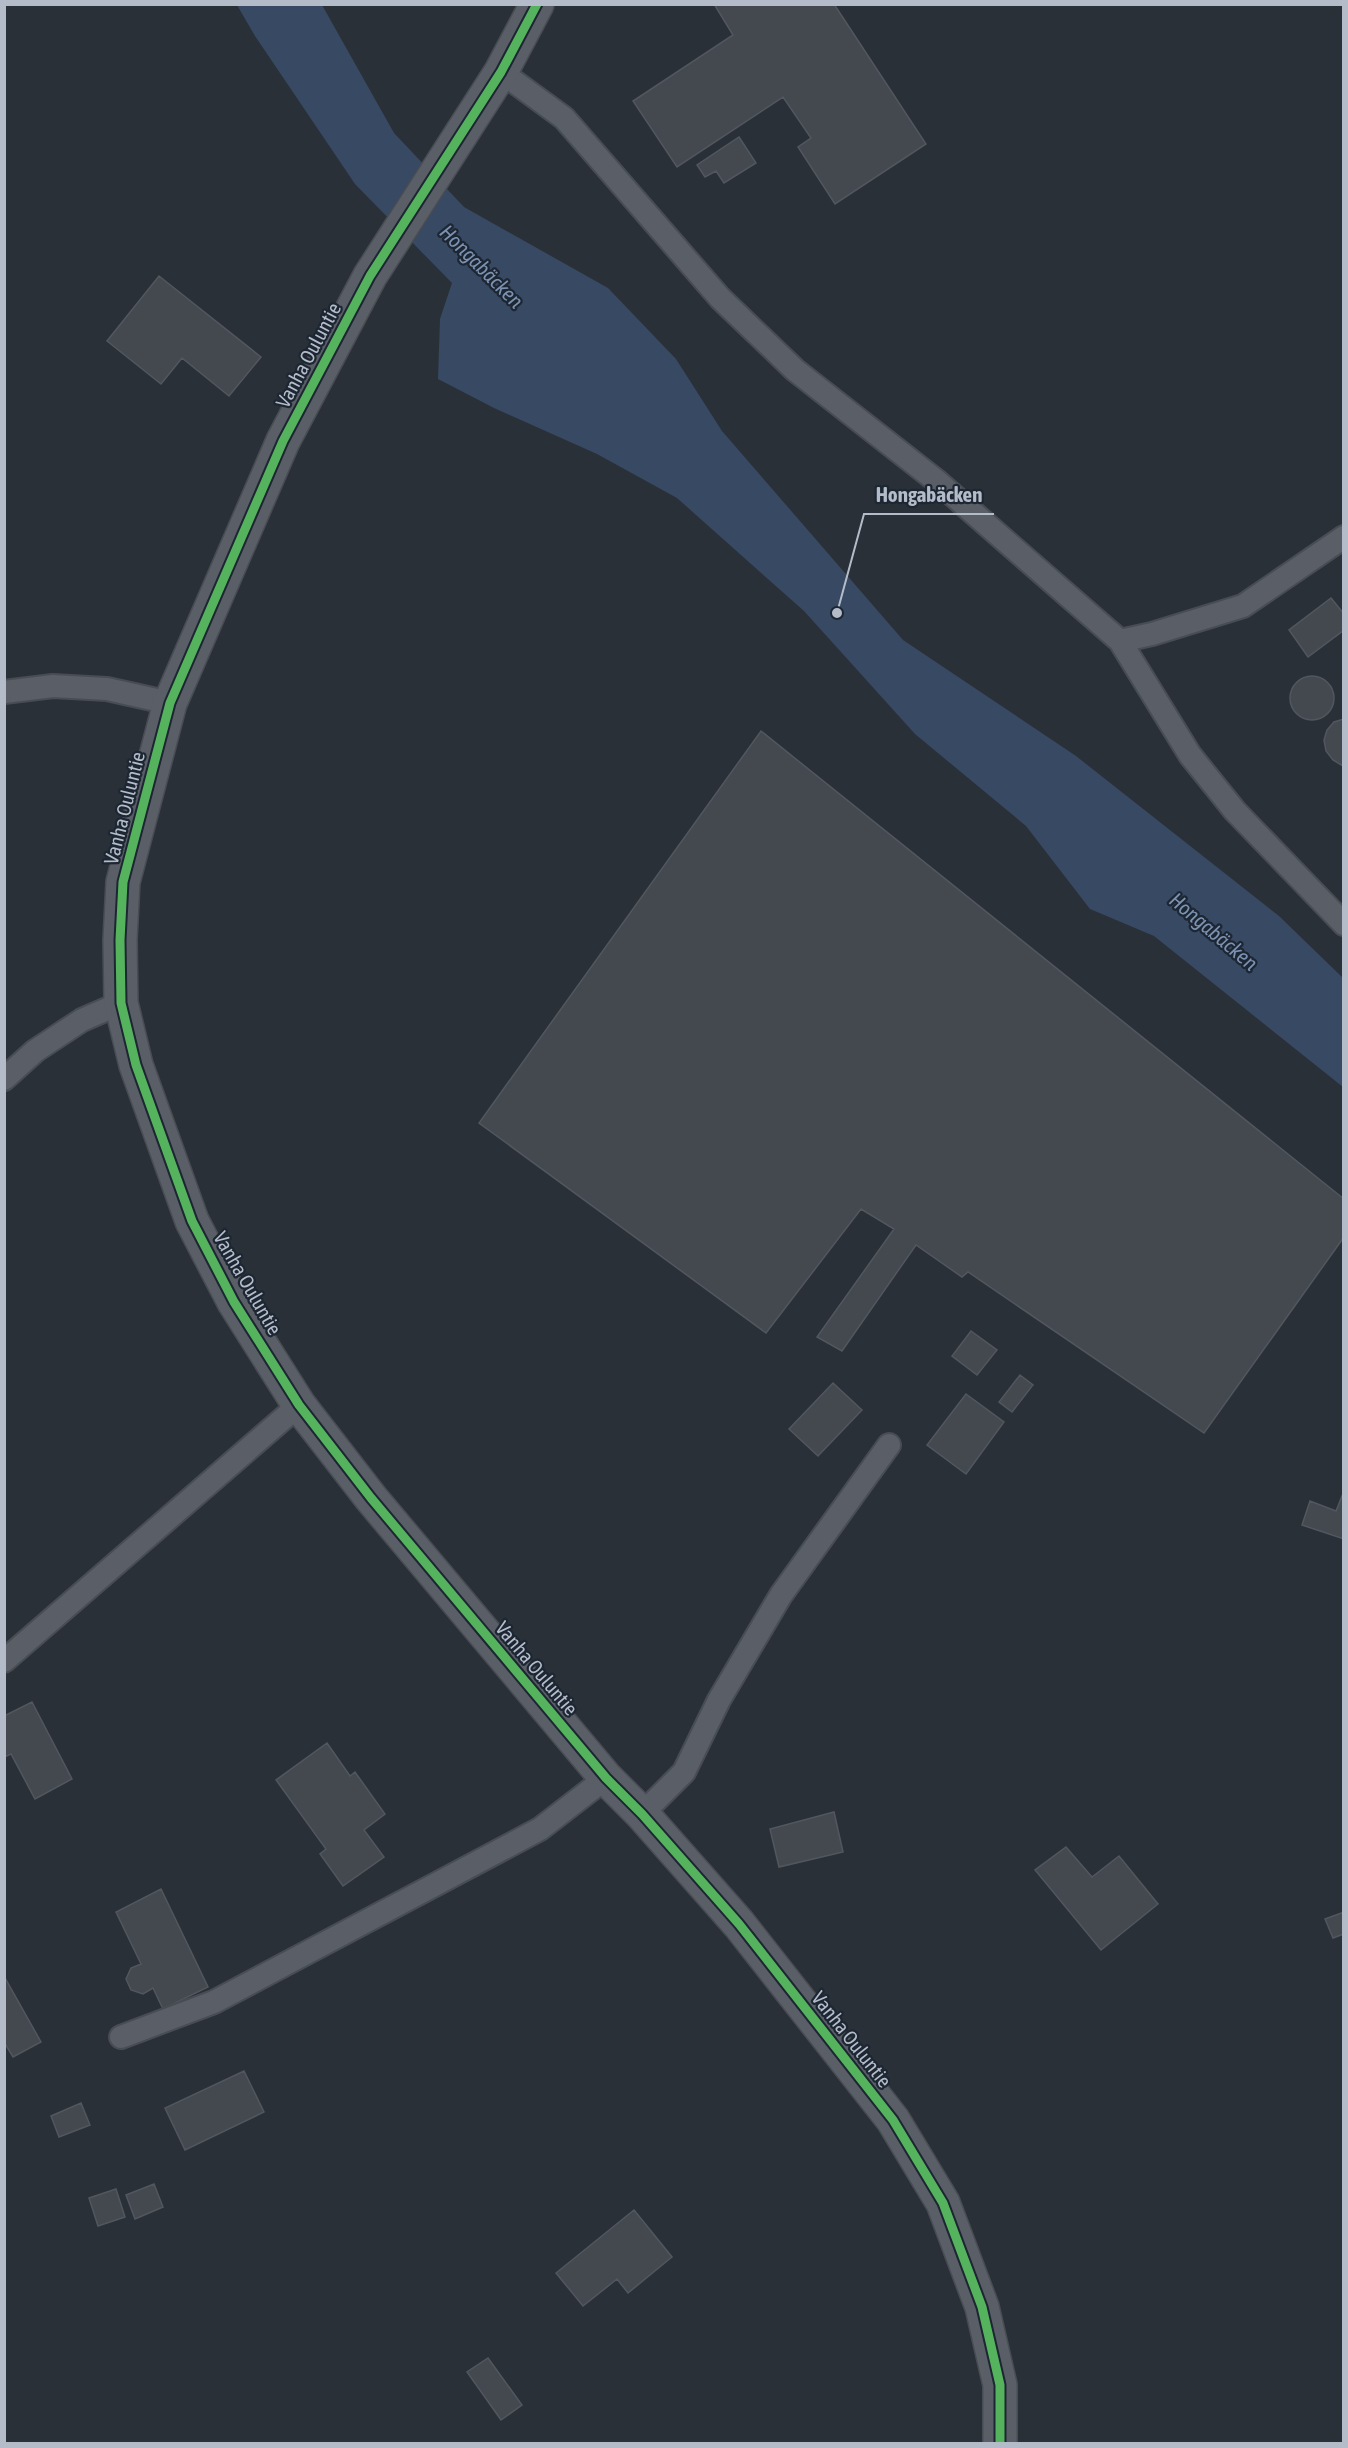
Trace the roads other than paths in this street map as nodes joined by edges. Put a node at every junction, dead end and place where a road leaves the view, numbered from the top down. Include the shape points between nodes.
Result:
1 (537, 4) edge
2 (501, 72) junction
3 (1344, 537) edge
4 (1120, 641) junction
5 (4, 692) edge
6 (170, 703) junction
7 (1344, 924) edge
8 (121, 1003) junction
9 (4, 1079) edge
10 (299, 1405) junction
11 (889, 1445) dead end
12 (4, 1661) edge
13 (606, 1778) junction
14 (642, 1814) junction
15 (122, 2037) dead end
16 (1000, 2444) edge

1 - 2 street, Vanha Ouluntie
2 - 4 lane via 564,118 720,298 795,370 938,482
2 - 6 street, Vanha Ouluntie via 370,276 283,441
3 - 4 lane via 1243,606
4 - 7 lane via 1190,755 1234,811
5 - 6 lane via 53,686 107,689
6 - 8 street, Vanha Ouluntie via 123,882
8 - 9 lane via 82,1020 35,1051
8 - 10 street, Vanha Ouluntie via 136,1065 192,1221 234,1302
10 - 12 lane
10 - 13 street, Vanha Ouluntie via 371,1498
11 - 14 lane via 780,1595 719,1700 684,1772
13 - 14 street, Vanha Ouluntie
13 - 15 lane via 540,1829 214,2002
14 - 16 street, Vanha Ouluntie via 739,1924 893,2120 943,2203 982,2307 1000,2385

